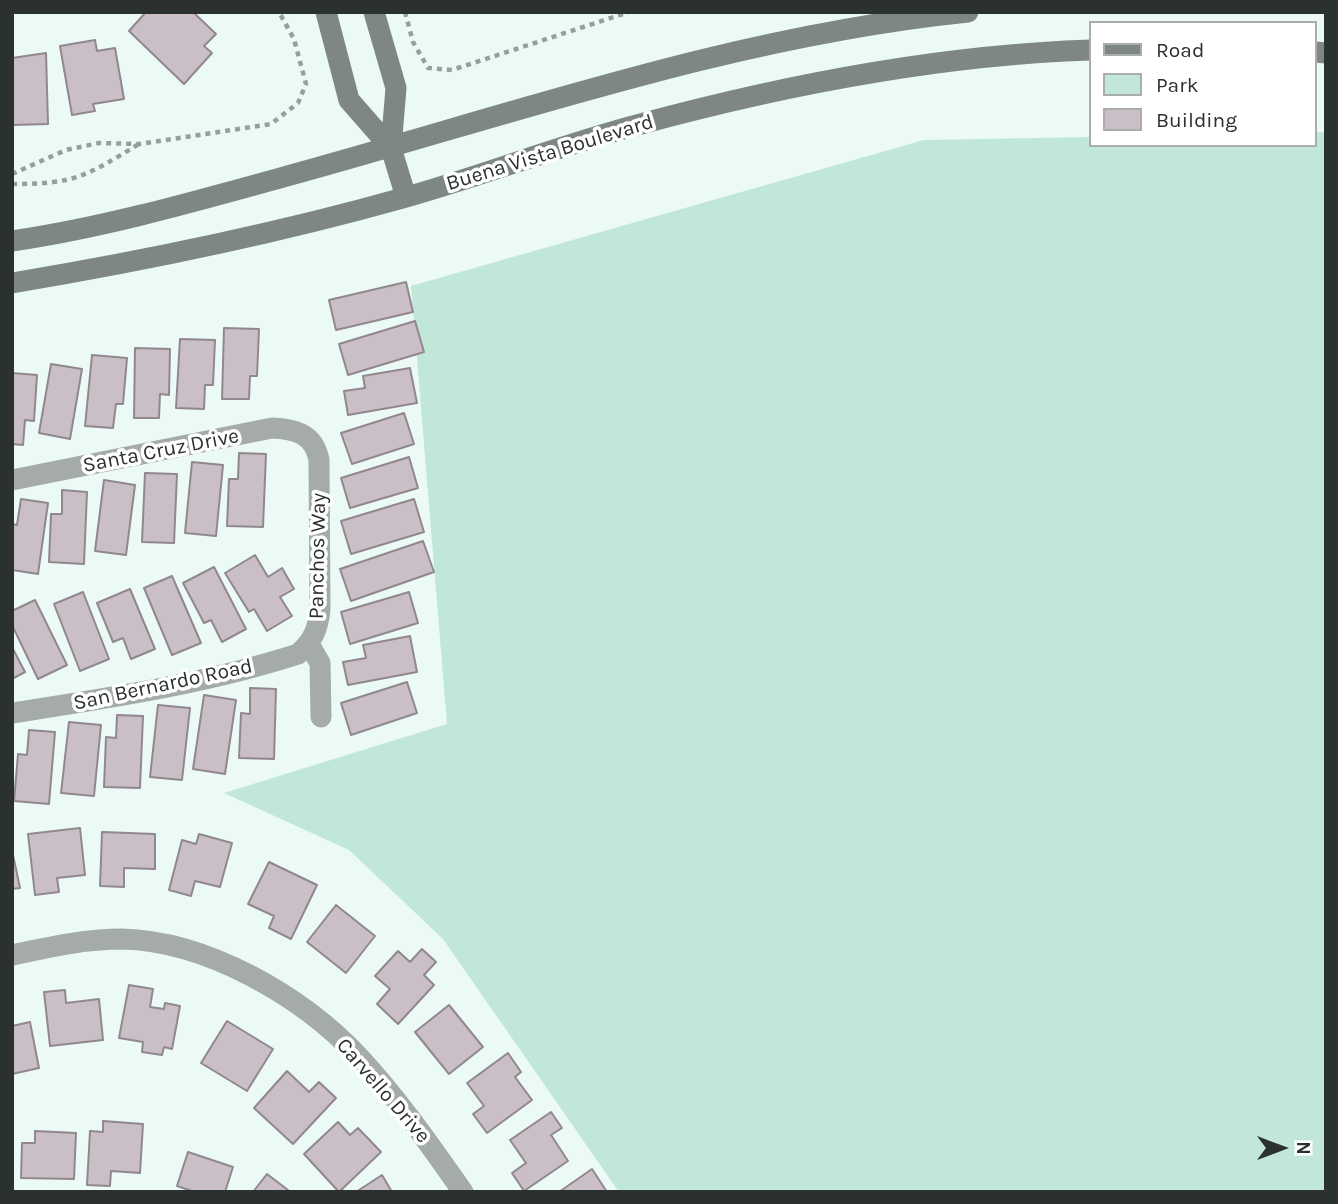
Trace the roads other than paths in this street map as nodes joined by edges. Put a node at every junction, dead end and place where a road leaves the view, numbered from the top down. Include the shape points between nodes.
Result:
1 (326, 12) edge
2 (374, 12) edge
3 (968, 12) edge
4 (1090, 50) edge
5 (391, 148) junction
6 (406, 197) junction
7 (12, 241) edge
8 (12, 283) edge
9 (307, 437) joint
10 (12, 480) edge
11 (310, 644) junction
12 (12, 713) edge
13 (321, 717) dead end
14 (12, 954) edge
15 (463, 1192) edge

1 - 5 main road via 349,100
2 - 5 main road via 396,88
3 - 5 main road via 834,30 643,73
4 - 6 main road, Buena Vista Boulevard via 942,64 782,88 634,126
5 - 6 main road
5 - 7 main road via 202,199
6 - 8 main road, Buena Vista Boulevard via 128,263
9 - 10 street, Santa Cruz Drive via 293,429 272,428
9 - 11 street, Panchos Way via 317,447 319,460 320,610
11 - 12 street, San Bernardo Road via 298,654 210,678
11 - 13 street, Panchos Way via 320,663
14 - 15 street, Carvello Drive via 83,940 124,939 205,954 242,971 287,998 358,1056 416,1125

